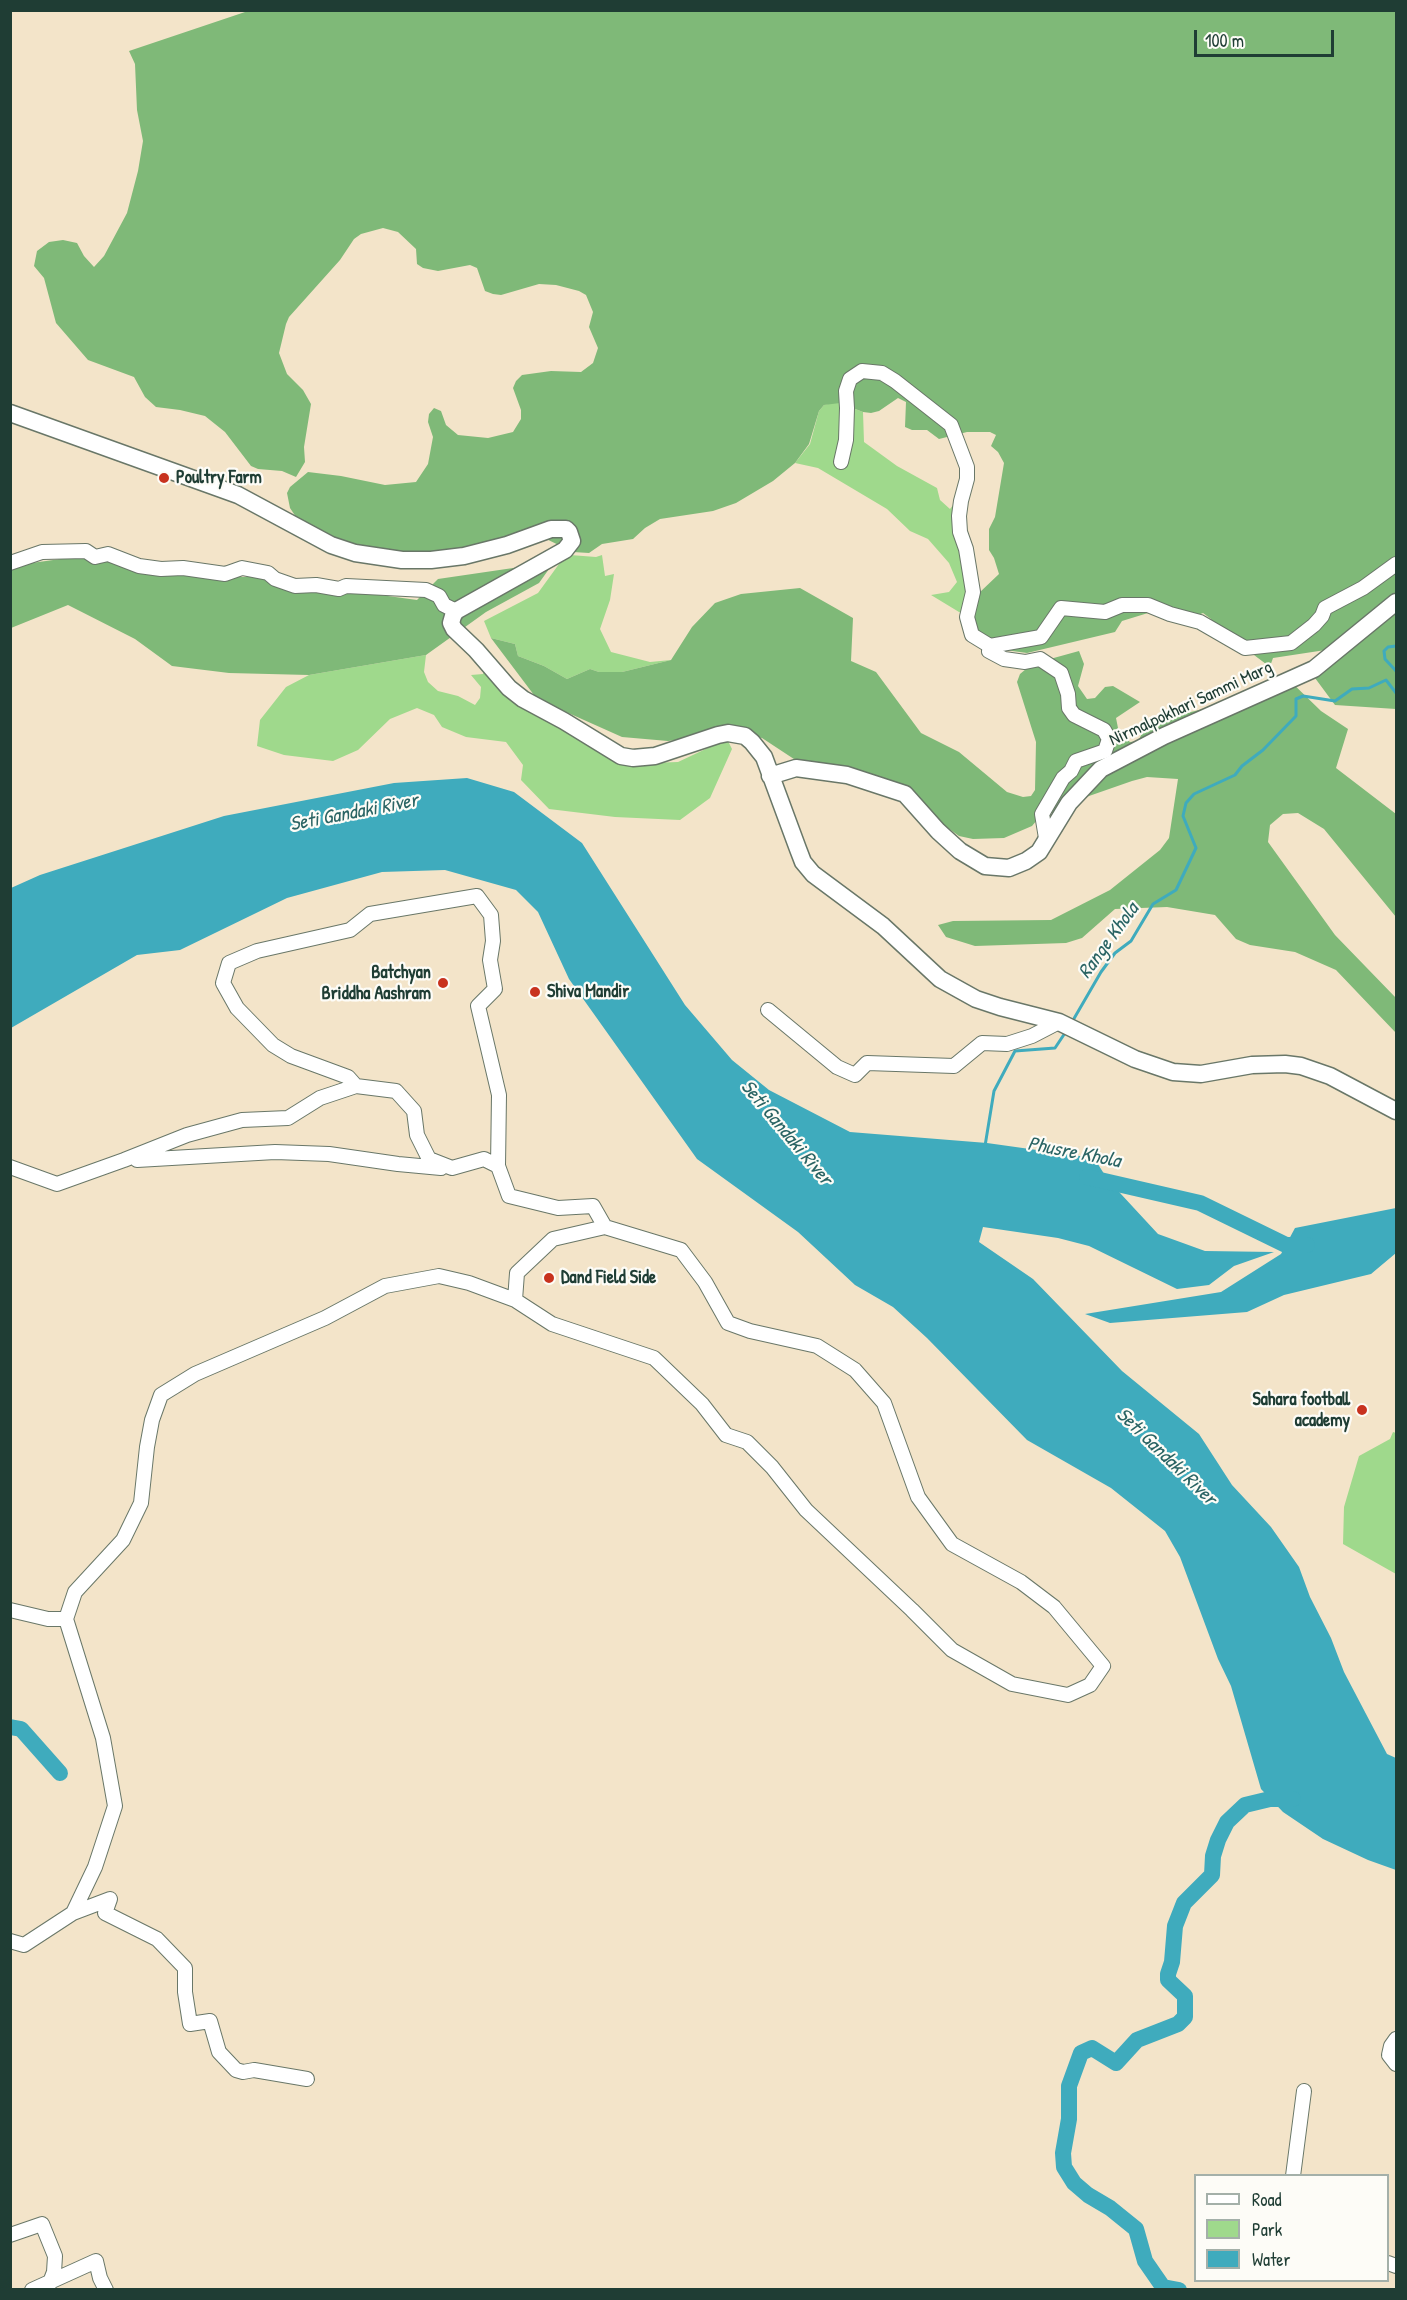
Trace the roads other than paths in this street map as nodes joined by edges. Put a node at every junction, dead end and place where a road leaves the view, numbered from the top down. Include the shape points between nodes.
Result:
1 (10, 413) edge
2 (841, 462) dead end
3 (10, 563) edge
4 (1396, 564) edge
5 (1396, 602) edge
6 (456, 611) junction
7 (990, 646) junction
8 (770, 776) junction
9 (1046, 838) junction
10 (768, 1010) dead end
11 (1059, 1022) junction
12 (356, 1086) junction
13 (1396, 1111) edge
14 (124, 1160) junction
15 (498, 1166) junction
16 (10, 1167) edge
17 (452, 1168) junction
18 (605, 1227) junction
19 (515, 1300) junction
20 (10, 1610) edge
21 (66, 1619) junction
22 (73, 1913) junction
23 (10, 1941) edge
24 (1396, 2039) edge
25 (1396, 2064) edge
26 (307, 2079) dead end
27 (1304, 2091) dead end
28 (1293, 2174) edge
29 (10, 2235) edge
30 (49, 2285) edge
31 (32, 2289) edge
32 (106, 2289) edge

1 - 6 main road via 238,495 331,545 355,553 431,560 496,548 551,529 569,531 572,542 565,550
2 - 7 street via 846,440 846,391 850,379 862,371 882,373 951,425 967,467 959,516 973,592 967,617 972,635
3 - 6 street via 42,552 86,551 95,557 108,554 139,566 161,569 225,574 242,568 268,573 295,586 419,589 439,597
4 - 7 street via 1363,588 1325,608 1314,625 1291,643 1245,648 1200,622 1148,605 1122,605 1105,612 1061,608 1041,637
5 - 9 main road, Nirmalpokhari Sammi Marg via 1314,669 1146,744 1101,769 1069,802
6 - 8 main road via 454,629 509,688 611,752 644,758 718,735 737,734 745,736 764,757
7 - 9 street via 989,651 1004,658 1025,662 1040,658 1061,673 1069,708 1104,730 1109,739 1105,751 1076,761 1063,778 1042,814
8 - 9 main road, Nirmalpokhari Sammi Marg via 796,768 847,775 905,794 960,851 985,866 1009,868 1026,861 1039,852
8 - 11 main road via 800,855 813,874 883,926 951,987 1000,1007
10 - 11 street via 837,1066 855,1075 867,1063 954,1066 982,1043 1007,1044
11 - 13 main road via 1135,1059 1173,1072 1201,1074 1252,1065 1301,1066
12 - 14 street via 320,1098 288,1118 242,1120 187,1135
12 - 15 street via 348,1077 291,1056 273,1045 237,1008 223,983 229,963 257,951 350,930 370,915 477,896 491,915 493,940 490,960 495,988 478,1006 499,1095
12 - 17 street via 396,1091 414,1112 417,1135 429,1159
14 - 16 street via 57,1184
14 - 17 street via 275,1152
15 - 17 street via 484,1159
15 - 18 street via 509,1196 558,1208 593,1206
18 - 19 street via 553,1239 517,1272
18 - 19 street via 681,1250 728,1323 817,1346 855,1370 884,1403 918,1497 952,1544 1021,1582 1054,1607 1103,1666 1090,1685 1068,1695 1012,1684 952,1650 806,1510 747,1442 726,1436 702,1404 654,1358 552,1324
19 - 21 street via 439,1276 385,1286 325,1318 195,1374 161,1395 152,1420 141,1503 123,1540 75,1592
20 - 21 street
21 - 22 street via 103,1738 115,1806 95,1867
22 - 23 street via 24,1945
22 - 26 street via 110,1899 105,1913 157,1939 185,1968 190,2024 210,2021 219,2052 236,2070
24 - 25 street via 1389,2055
27 - 28 street
29 - 30 street via 42,2224 55,2256
30 - 31 street
30 - 32 street via 96,2261

